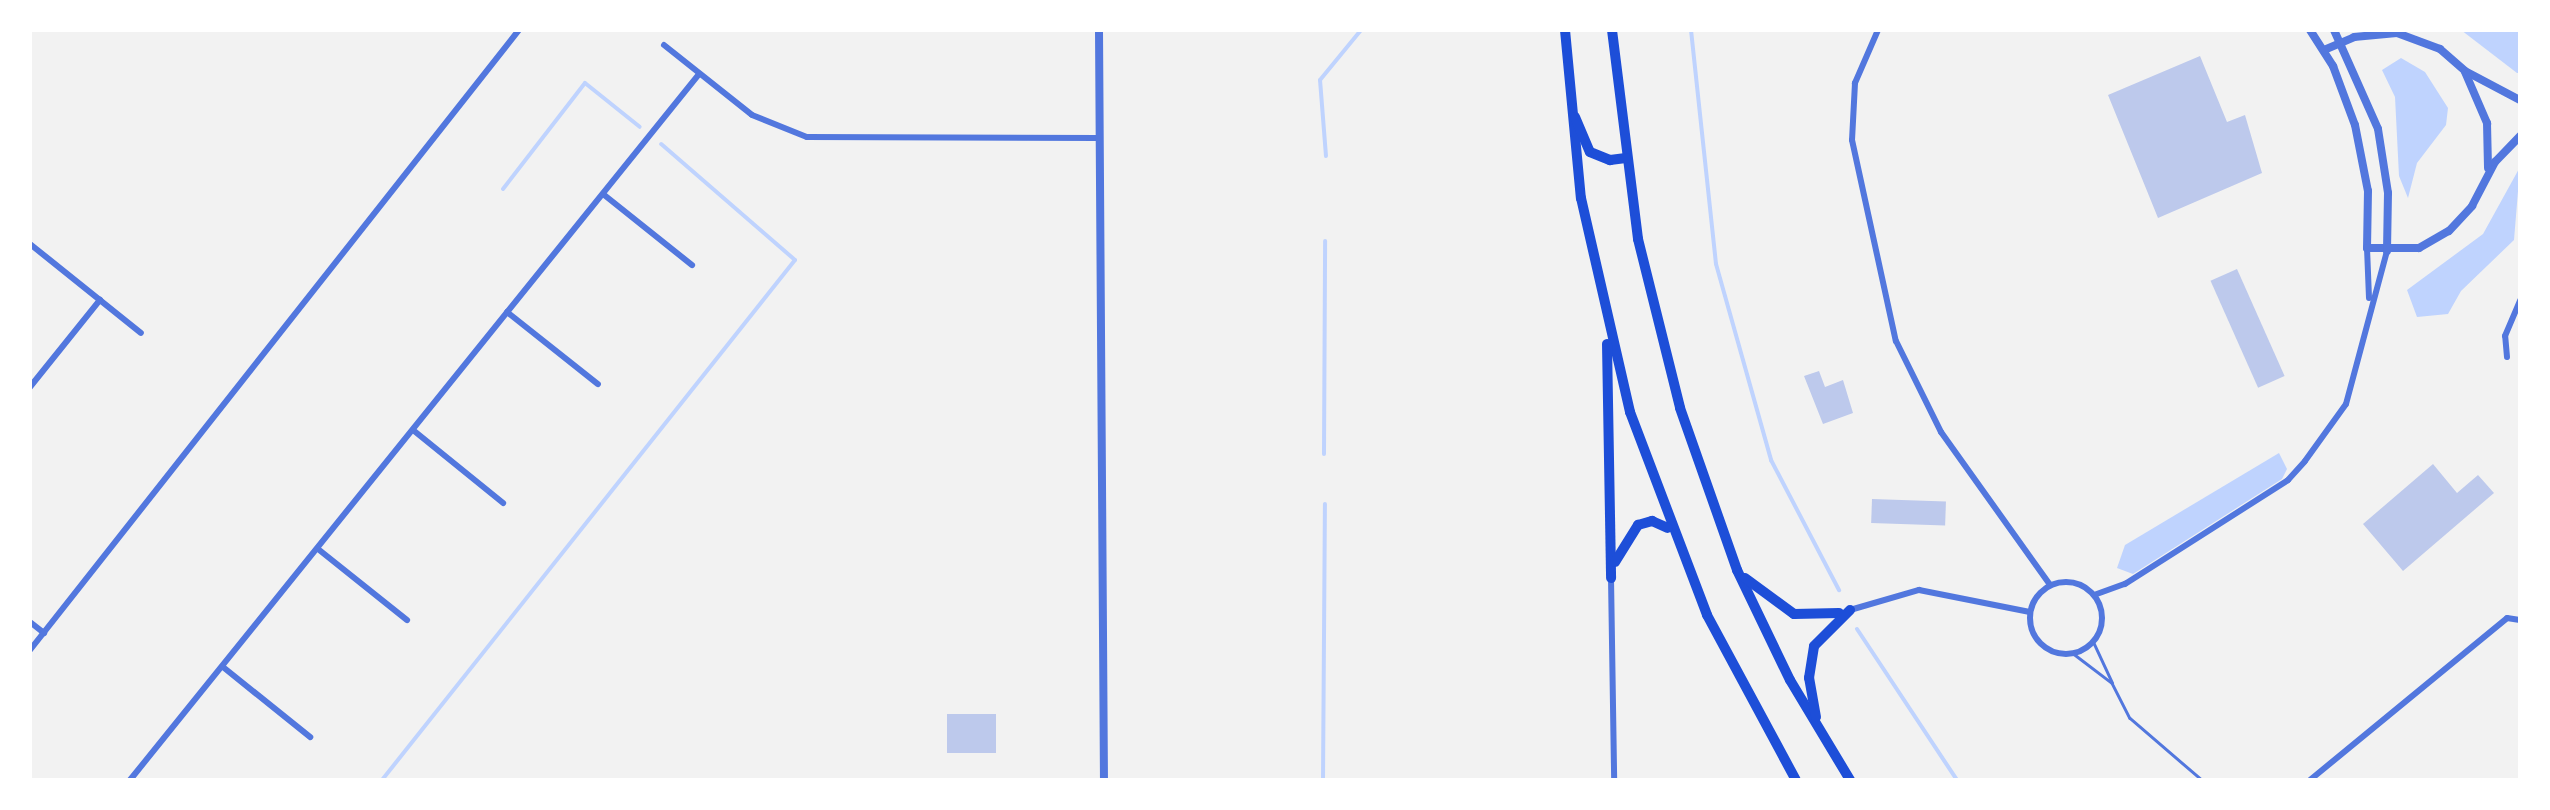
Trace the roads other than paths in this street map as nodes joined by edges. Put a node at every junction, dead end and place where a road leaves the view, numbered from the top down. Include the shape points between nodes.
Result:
1 (518, 30) edge
2 (1099, 30) edge
3 (1566, 30) edge
4 (1612, 30) edge
5 (2310, 30) edge
6 (2334, 30) edge
7 (1876, 31) edge
8 (2394, 32) edge
9 (2342, 41) junction
10 (664, 45) dead end
11 (2324, 50) junction
12 (2465, 71) junction
13 (699, 74) junction
14 (2520, 100) edge
15 (1570, 107) junction
16 (2520, 136) edge
17 (1098, 138) junction
18 (1626, 158) junction
19 (2488, 173) junction
20 (602, 194) junction
21 (30, 244) edge
22 (2367, 248) junction
23 (2387, 252) junction
24 (692, 265) dead end
25 (2370, 299) junction
26 (100, 300) junction
27 (2520, 300) edge
28 (507, 312) junction
29 (1607, 326) junction
30 (141, 333) dead end
31 (2507, 356) dead end
32 (598, 384) dead end
33 (30, 387) edge
34 (413, 430) junction
35 (502, 503) dead end
36 (1670, 530) junction
37 (318, 550) junction
38 (1737, 570) junction
39 (1611, 578) junction
40 (2050, 585) junction
41 (2094, 595) junction
42 (1850, 610) junction
43 (2030, 612) junction
44 (406, 620) dead end
45 (2520, 620) edge
46 (30, 622) edge
47 (44, 633) junction
48 (2093, 642) junction
49 (30, 650) edge
50 (2074, 654) junction
51 (223, 667) junction
52 (2112, 683) junction
53 (310, 737) dead end
54 (1822, 737) junction
55 (130, 780) edge
56 (1104, 780) edge
57 (1614, 780) edge
58 (1796, 780) edge
59 (1850, 780) edge
60 (2202, 780) edge
61 (2310, 780) edge

1 - 47 street
2 - 17 street
3 - 15 highway
4 - 18 highway
5 - 11 street
6 - 9 street
7 - 40 street via 1855,84 1852,140 1896,341 1940,432
8 - 9 street
8 - 12 street via 2440,49
9 - 11 street
9 - 23 street via 2382,149
10 - 13 street
11 - 22 street via 2359,142
12 - 14 street
12 - 19 street via 2487,124
13 - 17 street via 752,115 807,137
13 - 20 street
15 - 18 highway via 1590,152
15 - 29 highway
16 - 19 street
17 - 56 street
18 - 38 highway via 1659,338
19 - 23 street via 2450,231 2419,248
20 - 24 street
20 - 28 street
21 - 26 street
22 - 23 street
22 - 25 street
23 - 25 street via 2383,280
25 - 41 street via 2346,404 2288,480 2125,584
26 - 30 street
26 - 33 street
27 - 31 street via 2506,336
28 - 32 street
28 - 34 street
29 - 36 highway
29 - 39 highway
34 - 35 street
34 - 37 street
36 - 39 highway via 1652,521 1638,524 1621,544
36 - 58 highway via 1735,671
37 - 44 street
37 - 51 street
38 - 42 highway via 1794,614
38 - 54 highway
39 - 57 street
40 - 41 street via 2073,582
40 - 43 street
41 - 48 street via 2102,622
42 - 43 street via 1919,590
42 - 54 highway via 1823,631 1809,665
43 - 50 street via 2042,647
45 - 61 street via 2507,618
46 - 47 street
47 - 49 street
48 - 50 street
48 - 52 lane
50 - 52 lane
51 - 53 street
51 - 55 street
52 - 60 lane via 2130,718
54 - 59 highway

